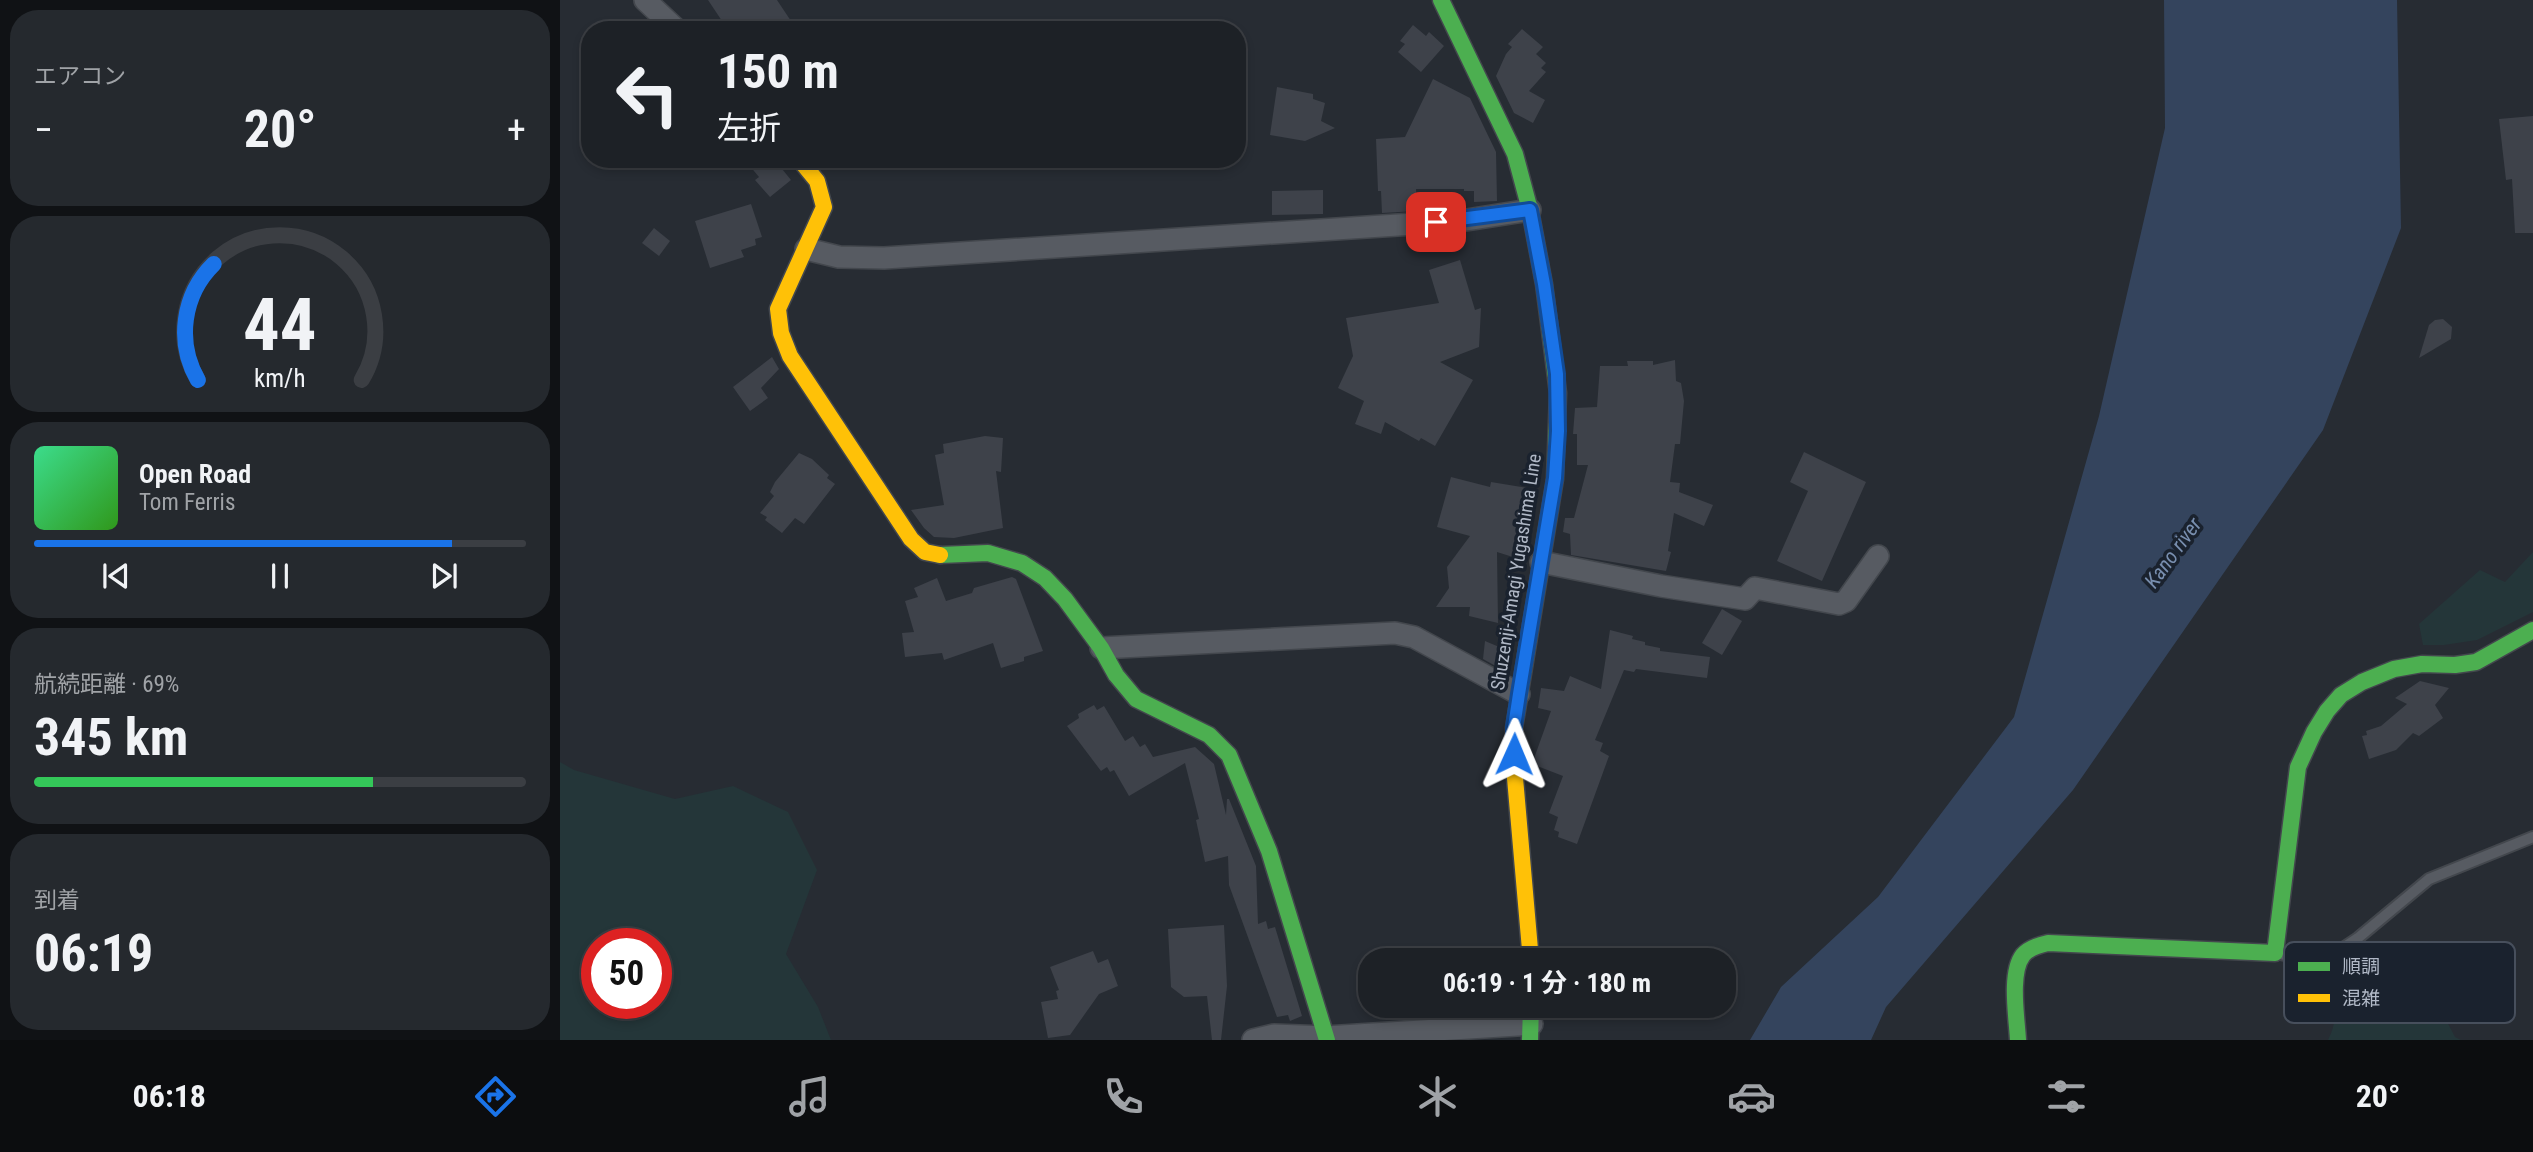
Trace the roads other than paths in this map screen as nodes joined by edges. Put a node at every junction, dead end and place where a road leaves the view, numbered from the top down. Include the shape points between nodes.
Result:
1 (645, 0) edge
2 (1441, 0) edge
3 (667, 21) edge
4 (806, 168) edge
5 (1530, 210) junction
6 (806, 248) junction
7 (1878, 556) dead end
8 (1541, 562) junction
9 (2533, 630) edge
10 (1101, 648) junction
11 (1519, 694) junction
12 (2533, 837) edge
13 (2352, 942) edge
14 (1530, 948) edge
15 (2275, 953) junction
16 (2284, 955) edge
17 (1531, 1023) edge
18 (1326, 1039) edge
19 (1253, 1040) edge
20 (2018, 1040) edge

1 - 3 street
2 - 5 street, Shuzenji-Amagi Yugashima Line via 1515,154
4 - 6 street via 817,181 824,207
5 - 6 street via 1447,222 884,258 839,257
5 - 8 street, Shuzenji-Amagi Yugashima Line via 1558,393 1555,478
6 - 10 street via 778,309 784,343 911,539 934,555 988,553 1022,563 1065,599
7 - 8 street via 1846,601 1839,604 1755,588 1745,599
8 - 11 street, Shuzenji-Amagi Yugashima Line
9 - 15 street via 2476,662 2394,669 2341,695 2327,711 2298,767
10 - 11 street via 1395,634 1414,637
10 - 18 street via 1136,699 1209,736 1229,755 1280,883
11 - 14 street, Shuzenji-Amagi Yugashima Line via 1515,780
12 - 13 lane via 2429,879
15 - 16 lane
15 - 20 street via 2034,945 2021,958 2017,975
17 - 18 street
18 - 19 street via 1274,1035

